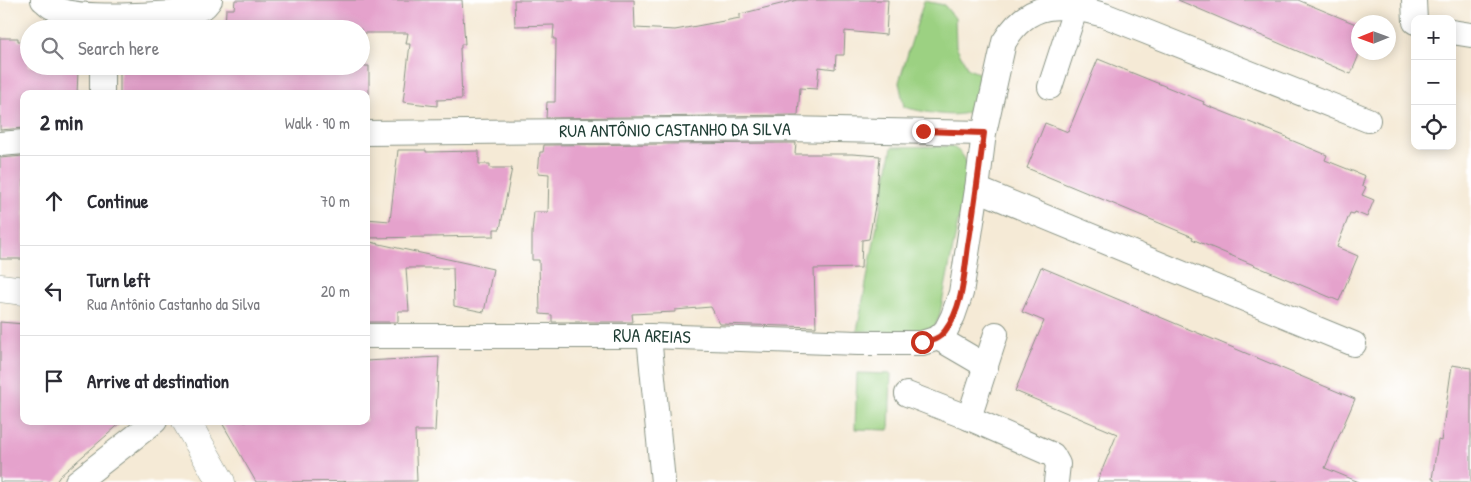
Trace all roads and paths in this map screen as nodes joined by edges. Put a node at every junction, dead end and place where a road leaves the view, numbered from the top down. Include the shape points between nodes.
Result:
1 (43, 0) edge
2 (210, 0) edge
3 (1414, 0) edge
4 (1076, 7) junction
5 (1415, 15) edge
6 (94, 20) edge
7 (120, 20) edge
8 (1456, 33) edge
9 (1471, 35) edge
10 (102, 75) edge
11 (1050, 87) dead end
12 (102, 90) edge
13 (1368, 120) dead end
14 (370, 133) edge
15 (984, 133) junction
16 (20, 142) edge
17 (0, 144) edge
18 (977, 189) junction
19 (0, 288) edge
20 (20, 290) edge
21 (996, 334) dead end
22 (370, 336) edge
23 (649, 336) junction
24 (938, 338) junction
25 (1354, 344) dead end
26 (986, 366) junction
27 (907, 394) dead end
28 (969, 418) junction
29 (149, 425) edge
30 (188, 425) edge
31 (77, 482) edge
32 (221, 482) edge
33 (663, 482) edge
34 (1056, 482) edge

1 - 6 street via 52,8
2 - 7 street via 194,12
3 - 5 street
4 - 11 street
4 - 13 street via 1104,15
4 - 15 street via 1037,9 1023,16 1011,29 1004,42
8 - 9 street
10 - 12 street
14 - 15 street, RUA ANTÔNIO CASTANHO DA SILVA via 796,129
15 - 18 street
16 - 17 street
18 - 24 street via 961,293 946,330
18 - 25 street
19 - 20 main road
21 - 26 street
22 - 23 street, RUA AREIAS
23 - 24 street, RUA AREIAS via 858,343 922,342
23 - 33 street
24 - 26 street
26 - 28 street
27 - 28 street
28 - 34 street via 1053,455 1058,464
29 - 31 street
30 - 32 main road

